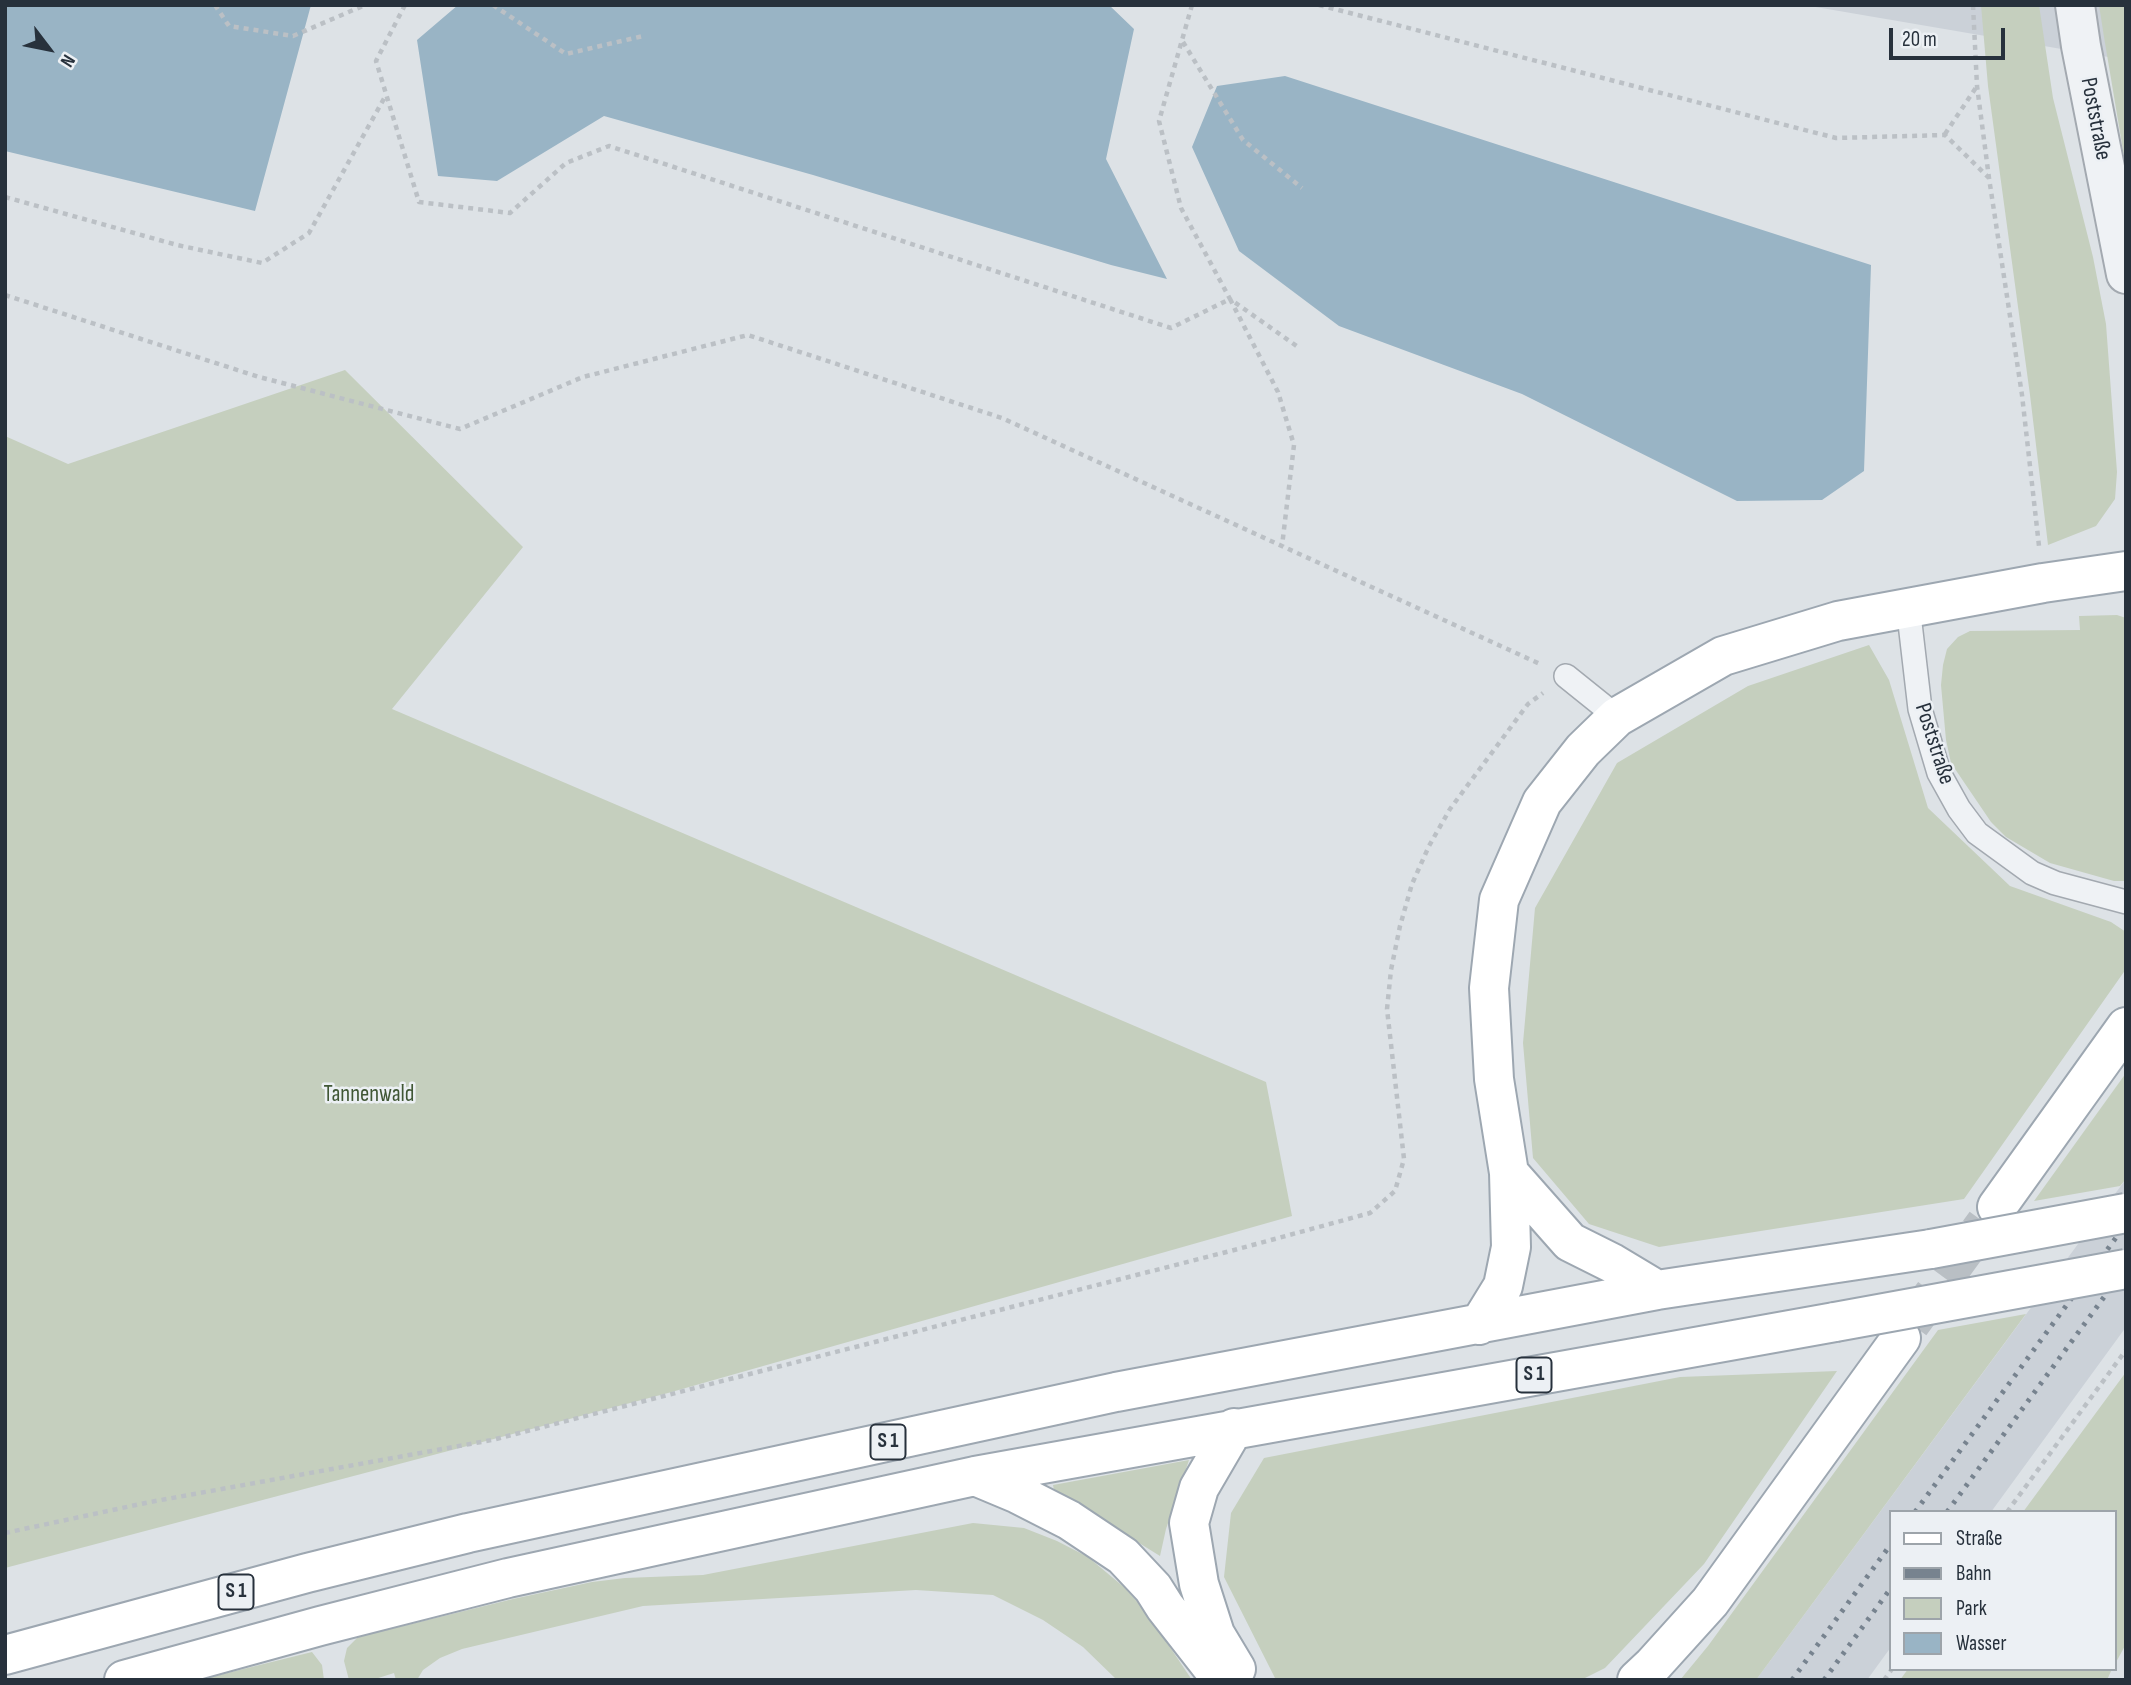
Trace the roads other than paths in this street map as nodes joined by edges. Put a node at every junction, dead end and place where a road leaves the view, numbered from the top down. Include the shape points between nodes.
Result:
1 (2075, 5) edge
2 (2126, 274) edge
3 (2126, 570) edge
4 (1908, 607) junction
5 (1566, 676) road end
6 (1617, 717) junction
7 (2126, 902) edge
8 (2126, 1027) edge
9 (1509, 1173) junction
10 (1997, 1207) tunnel mouth
11 (2126, 1213) edge
12 (2126, 1269) edge
13 (1657, 1290) junction
14 (1479, 1325) junction
15 (1901, 1338) tunnel mouth
16 (1234, 1428) junction
17 (975, 1476) junction
18 (5, 1656) edge
19 (124, 1680) edge
20 (1223, 1680) edge
21 (1243, 1680) edge
22 (1637, 1680) edge

1 - 2 street, Poststraße
3 - 4 main road
4 - 6 main road via 1838,621 1723,656
4 - 7 lane, Poststraße via 1920,709 1939,774 1959,809 1977,832 2032,873
5 - 6 lane
6 - 9 main road via 1583,750 1542,803 1499,900 1489,988 1494,1079
8 - 10 main road
9 - 13 main road via 1570,1242
9 - 14 main road via 1511,1247 1503,1286
11 - 13 main road, S 1, bridge via 1881,1257
12 - 16 main road, S 1, bridge
13 - 14 main road, S 1
14 - 18 main road, S 1 via 1115,1392 468,1533
15 - 22 main road via 1710,1602
16 - 17 main road, S 1
16 - 21 main road via 1199,1488 1189,1523 1199,1584 1215,1634
17 - 19 main road, S 1 via 508,1578
17 - 20 main road via 1069,1520 1123,1556

